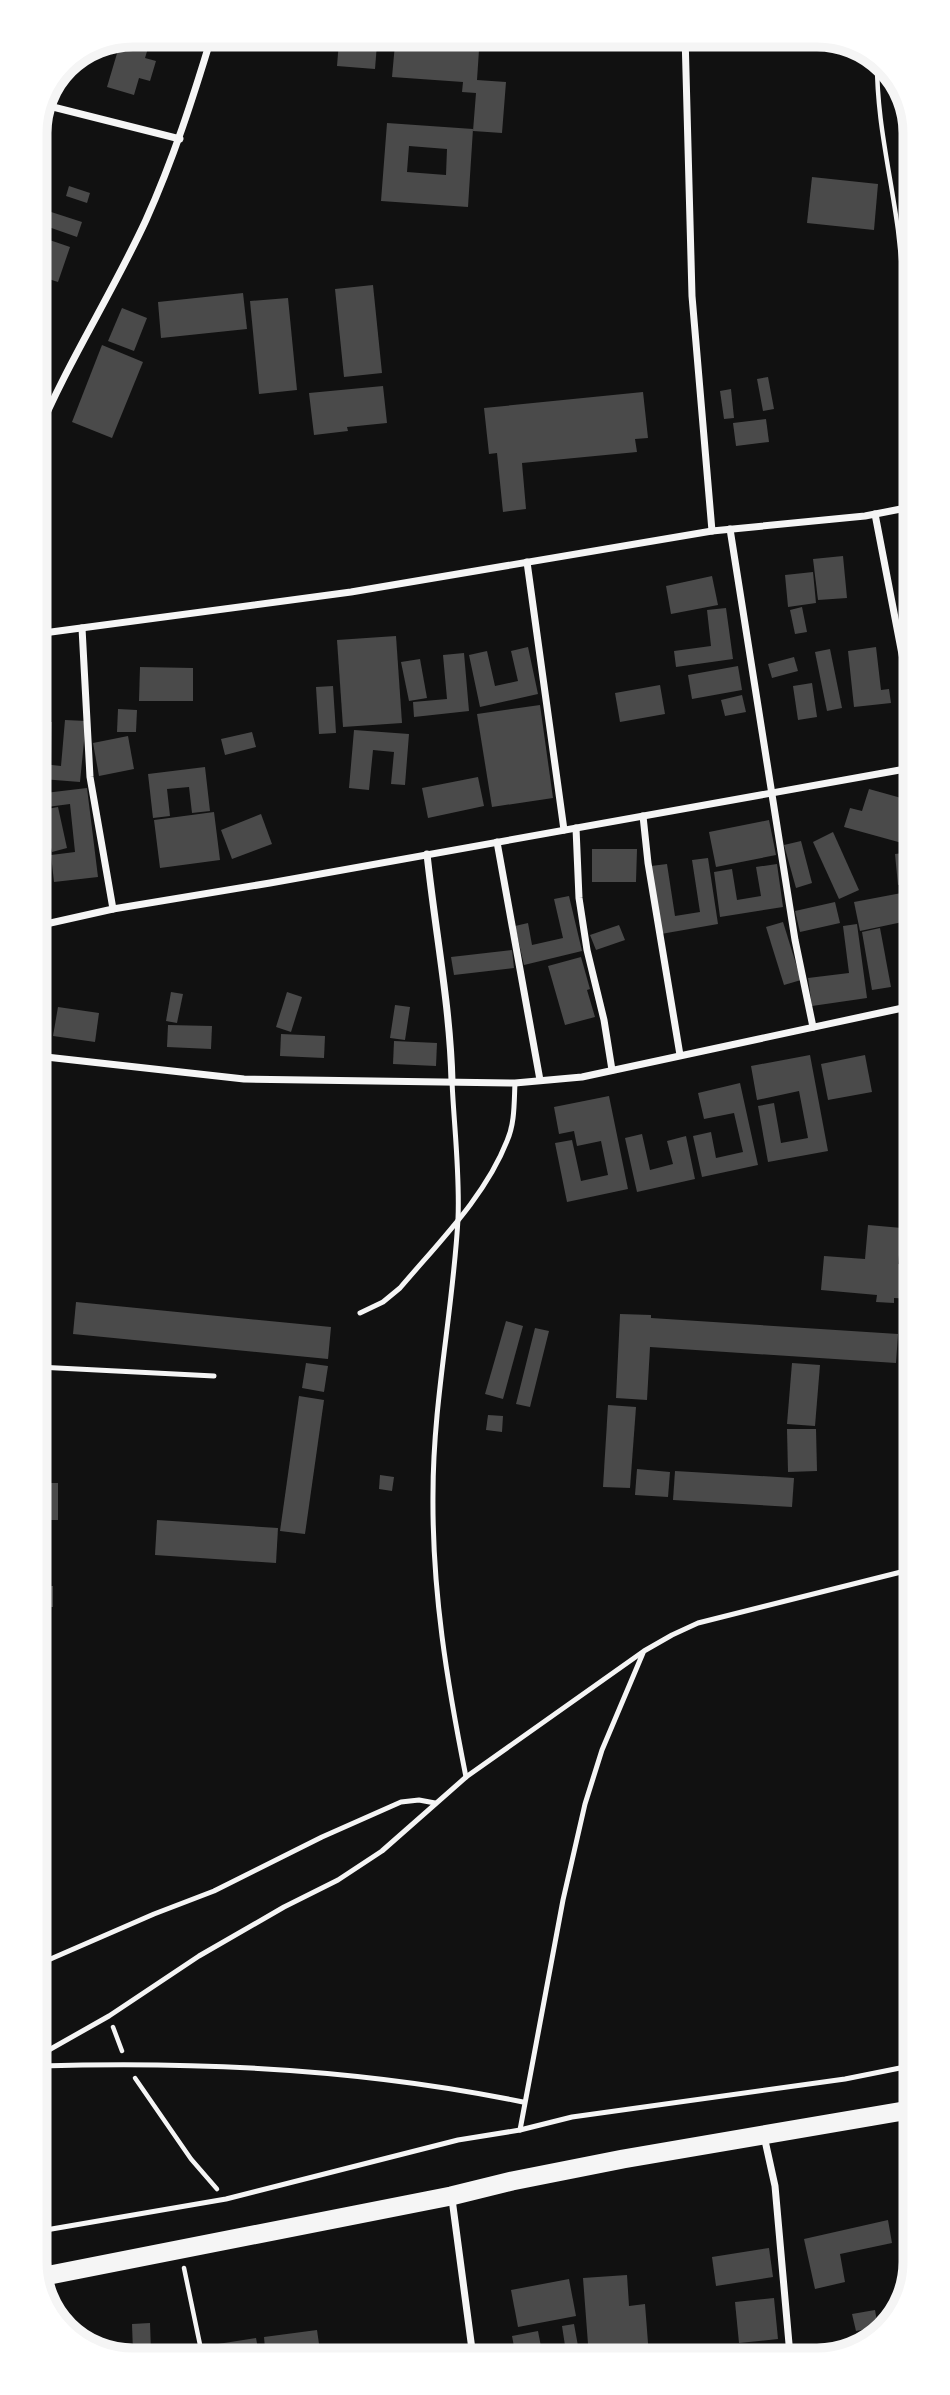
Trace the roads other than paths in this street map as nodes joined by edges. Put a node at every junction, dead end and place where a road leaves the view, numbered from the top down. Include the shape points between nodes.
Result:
1 (208, 47) edge
2 (685, 47) edge
3 (52, 107) edge
4 (180, 139) junction
5 (47, 401) edge
6 (51, 402) junction
7 (47, 412) edge
8 (903, 508) edge
9 (875, 514) junction
10 (730, 529) junction
11 (712, 530) junction
12 (527, 562) junction
13 (82, 628) junction
14 (47, 633) edge
15 (903, 659) edge
16 (903, 770) edge
17 (772, 792) junction
18 (643, 816) junction
19 (576, 828) junction
20 (564, 830) junction
21 (497, 842) junction
22 (427, 854) junction
23 (113, 909) junction
24 (47, 924) edge
25 (903, 1008) edge
26 (813, 1027) junction
27 (680, 1055) junction
28 (47, 1057) edge
29 (612, 1070) junction
30 (540, 1080) junction
31 (452, 1081) junction
32 (514, 1083) junction
33 (458, 1219) junction
34 (360, 1313) dead end
35 (47, 1367) edge
36 (214, 1376) dead end
37 (903, 1572) edge
38 (644, 1651) junction
39 (466, 1777) junction
40 (435, 1803) junction
41 (47, 1960) edge
42 (47, 2051) edge
43 (47, 2066) edge
44 (903, 2067) edge
45 (523, 2102) junction
46 (903, 2116) edge
47 (520, 2130) junction
48 (764, 2135) junction
49 (451, 2196) junction
50 (47, 2230) edge
51 (49, 2275) edge
52 (472, 2348) edge
53 (789, 2348) edge

1 - 4 street
2 - 11 street via 692,296
3 - 4 street
4 - 6 street via 145,222
5 - 6 street
6 - 7 street
8 - 9 street
9 - 10 street
9 - 15 street
10 - 11 street
10 - 17 street
11 - 12 street
12 - 13 street via 351,592
12 - 20 street
13 - 14 street
13 - 23 street via 90,776
16 - 17 street
17 - 18 street
17 - 26 street
18 - 19 street
18 - 27 street
19 - 20 street
19 - 29 street via 579,898
20 - 21 street
21 - 22 street
21 - 30 street
22 - 23 street
22 - 31 street via 451,1033
23 - 24 street
25 - 26 street
26 - 27 street
27 - 29 street
28 - 31 street via 244,1079
29 - 30 street
30 - 32 street
31 - 32 street
31 - 33 lane
32 - 33 lane via 508,1140 490,1177
33 - 34 lane via 400,1289
33 - 39 lane via 435,1427 433,1571
35 - 36 lane
37 - 38 lane via 698,1623
38 - 39 lane
38 - 45 lane via 602,1750 585,1804
39 - 40 lane
40 - 41 lane via 401,1802 214,1891
40 - 42 lane via 382,1851 338,1880 199,1956
43 - 45 lane via 307,2070 448,2087
44 - 47 lane via 607,2111
45 - 47 lane
46 - 48 highway
47 - 50 lane via 458,2140 226,2199
48 - 49 highway
48 - 53 street via 775,2186
49 - 51 highway
49 - 52 street

